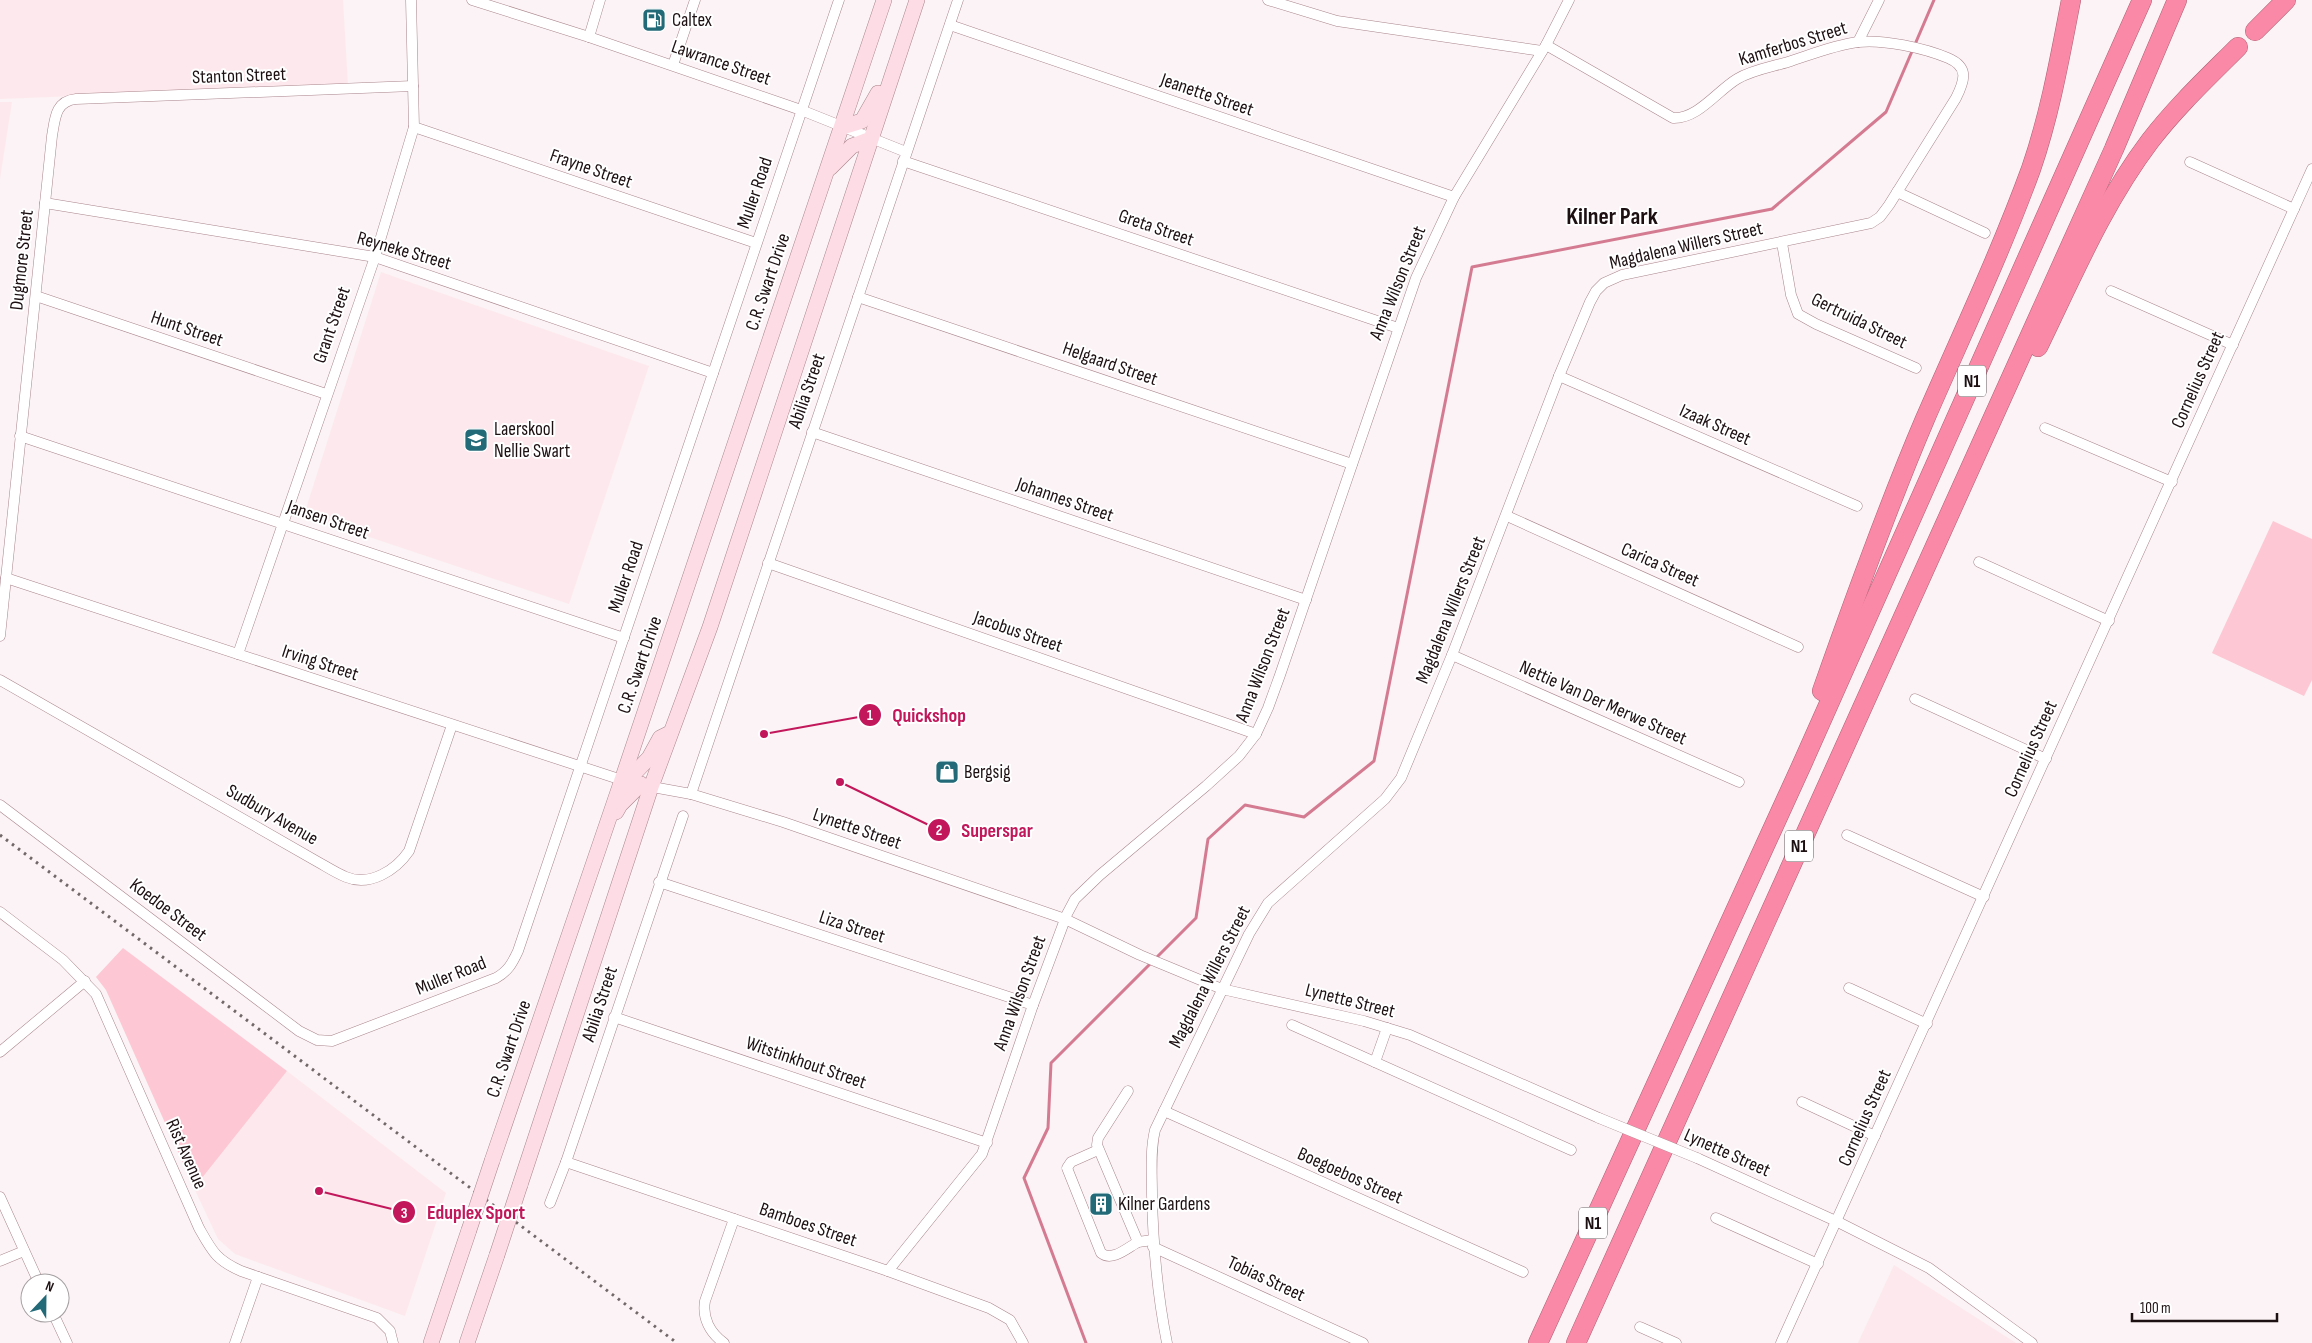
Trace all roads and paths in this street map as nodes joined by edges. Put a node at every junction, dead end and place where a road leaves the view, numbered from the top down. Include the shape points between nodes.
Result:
1 (411, 0) edge
2 (472, 0) edge
3 (600, 0) edge
4 (695, 0) edge
5 (838, 0) edge
6 (884, 0) edge
7 (917, 0) edge
8 (958, 0) edge
9 (1268, 0) edge
10 (1569, 0) edge
11 (1879, 0) edge
12 (2071, 0) edge
13 (2142, 0) edge
14 (2178, 0) edge
15 (2286, 0) edge
16 (950, 25) junction
17 (2255, 30) dead end
18 (589, 37) junction
19 (1858, 42) junction
20 (2238, 47) dead end
21 (1544, 48) junction
22 (1959, 64) joint
23 (673, 65) junction
24 (891, 77) junction
25 (414, 86) junction
26 (67, 101) joint
27 (802, 110) junction
28 (414, 127) junction
29 (842, 127) junction
30 (871, 139) junction
31 (905, 156) junction
32 (2190, 162) dead end
33 (2312, 169) edge
34 (826, 172) junction
35 (1897, 192) junction
36 (1454, 197) junction
37 (45, 203) junction
38 (2294, 209) junction
39 (1985, 233) dead end
40 (1782, 242) junction
41 (756, 243) junction
42 (375, 257) junction
43 (2111, 291) dead end
44 (36, 296) junction
45 (858, 297) junction
46 (1398, 328) junction
47 (2232, 346) junction
48 (1916, 368) dead end
49 (713, 374) junction
50 (1559, 376) junction
51 (326, 394) junction
52 (2045, 428) dead end
53 (812, 432) junction
54 (20, 436) junction
55 (1352, 464) junction
56 (2172, 482) junction
57 (1857, 506) dead end
58 (1507, 516) junction
59 (282, 523) junction
60 (1979, 562) dead end
61 (768, 563) junction
62 (6, 578) junction
63 (1306, 600) junction
64 (2109, 621) junction
65 (0, 636) edge
66 (624, 638) junction
67 (1890, 644) junction
68 (1798, 647) dead end
69 (238, 654) junction
70 (1452, 655) junction
71 (0, 680) edge
72 (1915, 700) dead end
73 (452, 725) junction
74 (672, 732) junction
75 (1256, 734) junction
76 (2046, 758) junction
77 (1803, 762) junction
78 (579, 767) junction
79 (1739, 782) dead end
80 (635, 783) junction
81 (691, 794) junction
82 (0, 805) edge
83 (683, 816) dead end
84 (1847, 835) dead end
85 (659, 882) junction
86 (1984, 898) junction
87 (0, 912) edge
88 (1065, 919) junction
89 (85, 981) junction
90 (1849, 988) dead end
91 (1222, 989) junction
92 (1033, 1005) junction
93 (614, 1017) junction
94 (1927, 1024) junction
95 (1292, 1025) dead end
96 (1387, 1028) junction
97 (317, 1040) joint
98 (0, 1052) edge
99 (1375, 1062) junction
100 (1128, 1091) dead end
101 (1802, 1102) dead end
102 (1164, 1111) junction
103 (1875, 1136) junction
104 (987, 1143) junction
105 (1098, 1150) junction
106 (1571, 1150) dead end
107 (566, 1162) junction
108 (0, 1196) edge
109 (550, 1203) dead end
110 (1716, 1218) dead end
111 (734, 1219) junction
112 (1838, 1222) junction
113 (1138, 1242) junction
114 (1153, 1244) junction
115 (24, 1251) junction
116 (0, 1261) edge
117 (1818, 1264) junction
118 (888, 1271) junction
119 (1523, 1272) dead end
120 (34, 1273) edge
121 (258, 1277) junction
122 (58, 1323) edge
123 (1640, 1327) dead end
124 (67, 1343) edge
125 (235, 1343) edge
126 (392, 1343) edge
127 (431, 1343) edge
128 (467, 1343) edge
129 (724, 1343) edge
130 (1024, 1343) edge
131 (1167, 1343) edge
132 (1364, 1343) edge
133 (1538, 1343) edge
134 (1576, 1343) edge
135 (1676, 1343) edge
136 (1781, 1343) edge
137 (2032, 1343) edge

1 - 25 street, Grant Street
2 - 18 street, Lawrance Street
3 - 18 street
4 - 23 street
5 - 27 street, Muller Road
6 - 29 main road, C.R. Swart Drive
7 - 24 main road, C.R. Swart Drive
8 - 16 street, Abilia Street
9 - 21 street, Kamferbos Street via 1337,21
10 - 21 street, Anna Wilson Street
11 - 19 street
12 - 77 highway via 2054,84 2031,168 1880,532 1817,704
13 - 77 highway, N1
14 - 67 highway, N1
15 - 17 highway
16 - 31 street, Abilia Street
16 - 36 street, Jeanette Street
18 - 23 street, Lawrance Street
19 - 21 street, Kamferbos Street via 1746,74 1695,111 1676,118
19 - 22 street, Kamferbos Street via 1922,50
20 - 67 highway via 2150,140 2104,214
21 - 36 street, Anna Wilson Street
22 - 35 street, Magdalena Willers Street via 1964,74 1959,92
23 - 27 street, Lawrance Street
24 - 29 main road via 862,121
24 - 30 main road, C.R. Swart Drive
25 - 26 street, Stanton Street
25 - 28 street, Grant Street
26 - 37 street, Dugmore Street via 55,116
27 - 29 street, Lawrance Street
27 - 41 street, Muller Road
28 - 41 street, Frayne Street
28 - 42 street, Grant Street
29 - 30 street, Lawrance Street
29 - 34 main road, C.R. Swart Drive
30 - 31 street, Greta Street
30 - 34 main road via 852,146
30 - 74 main road, C.R. Swart Drive
31 - 45 street, Abilia Street
31 - 46 street, Greta Street
32 - 38 street
33 - 38 street, Cornelius Street
34 - 80 main road, C.R. Swart Drive
35 - 39 street
35 - 40 street, Magdalena Willers Street via 1872,223
36 - 46 street, Anna Wilson Street via 1416,278
37 - 42 street, Reyneke Street
37 - 44 street, Dugmore Street
38 - 47 street, Cornelius Street
40 - 48 street, Gertruida Street via 1798,314
40 - 50 street, Magdalena Willers Street via 1622,275 1604,283 1592,296
41 - 49 street, Muller Road
42 - 49 street, Reyneke Street
42 - 51 street, Grant Street
43 - 47 street
44 - 51 street, Hunt Street
44 - 54 street, Dugmore Street
45 - 53 street, Abilia Street
45 - 55 street, Helgaard Street
46 - 55 street, Anna Wilson Street
47 - 56 street, Cornelius Street
49 - 66 street, Muller Road
50 - 57 street, Izaak Street
50 - 58 street, Magdalena Willers Street
51 - 59 street, Grant Street
52 - 56 street
53 - 61 street, Abilia Street
53 - 63 street, Johannes Street
54 - 59 street, Jansen Street
54 - 62 street, Dugmore Street
55 - 63 street, Anna Wilson Street
56 - 64 street, Cornelius Street
58 - 68 street, Carica Street
58 - 70 street, Magdalena Willers Street
59 - 66 street, Jansen Street
59 - 69 street, Grant Street
60 - 64 street
61 - 75 street, Jacobus Street
61 - 81 street, Abilia Street
62 - 65 street, Dugmore Street
62 - 69 street, Irving Street
63 - 75 street, Anna Wilson Street
64 - 76 street, Cornelius Street
66 - 78 street, Muller Road
67 - 134 highway, N1
69 - 73 street, Irving Street
70 - 79 street, Nettie Van Der Merwe Street
70 - 91 street, Magdalena Willers Street via 1393,791 1264,909
71 - 73 street, Sudbury Avenue via 318,862 346,877 364,880 388,872 402,862 409,851
72 - 76 street
73 - 78 street, Irving Street
74 - 80 main road, C.R. Swart Drive
74 - 80 main road via 660,738
75 - 88 street, Anna Wilson Street via 1239,756 1206,786 1089,884
76 - 86 street, Cornelius Street
77 - 133 highway, N1
78 - 80 street, Irving Street
78 - 97 street, Muller Road via 518,951 506,971 496,978 370,1028 332,1041
80 - 81 street, Lynette Street
80 - 127 main road, C.R. Swart Drive, bridge via 607,825
80 - 128 main road, C.R. Swart Drive, bridge via 520,1184
81 - 88 street, Lynette Street via 783,822
82 - 97 street, Koedoe Street via 299,1031
83 - 85 street, Abilia Street
84 - 86 street
85 - 92 street, Liza Street
85 - 93 street, Abilia Street
86 - 94 street, Cornelius Street
87 - 89 street, Rist Avenue
88 - 91 street, Lynette Street
88 - 92 street, Anna Wilson Street
89 - 98 street
89 - 121 street, Rist Avenue via 105,1013 199,1228 215,1256 225,1264
90 - 94 street
91 - 96 street, Lynette Street
91 - 102 street, Magdalena Willers Street
92 - 104 street, Anna Wilson Street
93 - 104 street, Witstinkhout Street
93 - 107 street, Abilia Street
94 - 103 street, Cornelius Street
95 - 99 street
96 - 99 street
96 - 112 street, Lynette Street, bridge via 1433,1044
99 - 106 street
100 - 105 street via 1098,1138
101 - 103 street
102 - 114 street, Magdalena Willers Street via 1155,1130 1152,1148
102 - 119 street, Boegoebos Street
103 - 112 street, Cornelius Street
104 - 118 street, Anna Wilson Street via 970,1172
105 - 113 street
105 - 113 street via 1071,1162 1067,1168 1101,1253 1113,1257
107 - 109 street, Abilia Street
107 - 111 street, Bamboes Street
108 - 115 street
110 - 117 street
111 - 118 street, Bamboes Street
111 - 129 street via 703,1310 711,1329
112 - 117 street, Cornelius Street
112 - 137 street, Lynette Street via 1943,1276
113 - 114 street
114 - 131 street, Magdalena Willers Street
114 - 132 street, Tobias Street
115 - 116 street
115 - 120 street
117 - 136 street, Cornelius Street
118 - 130 street, Bamboes Street via 1000,1313 1010,1320
121 - 125 street
121 - 126 street, Rist Avenue via 377,1318 390,1332
122 - 124 street
123 - 135 street

